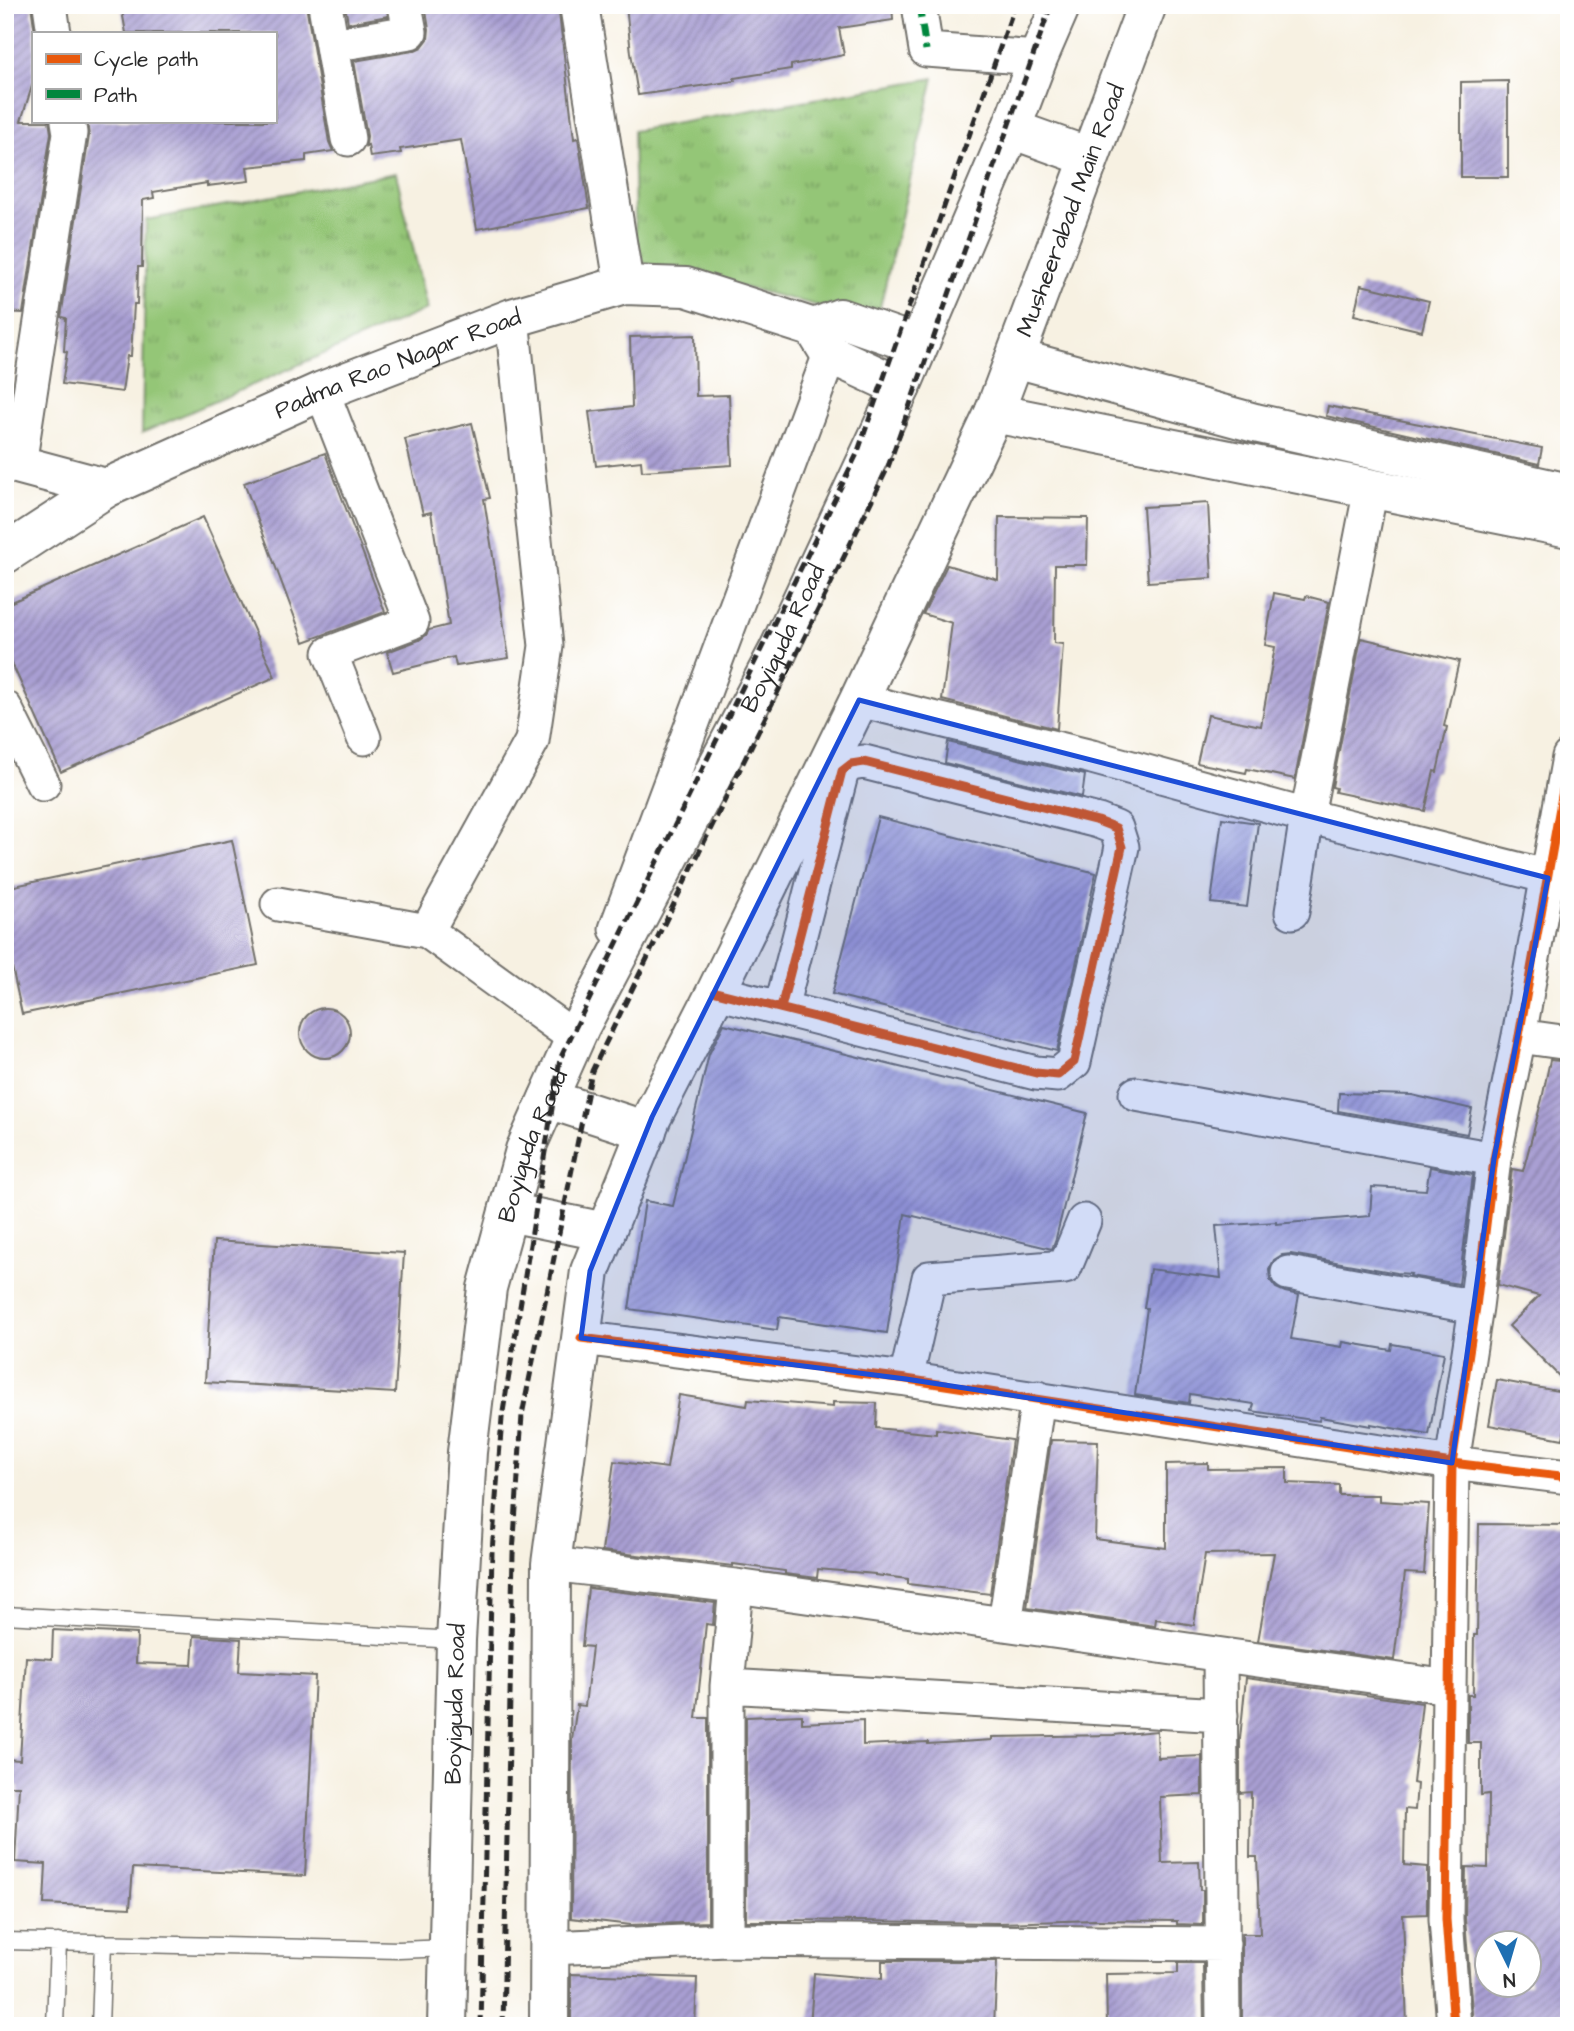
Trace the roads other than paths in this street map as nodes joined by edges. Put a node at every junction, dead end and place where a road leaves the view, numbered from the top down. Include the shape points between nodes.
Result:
1 (50, 5) edge
2 (325, 5) edge
3 (405, 5) edge
4 (579, 5) edge
5 (919, 5) edge
6 (1061, 5) edge
7 (1147, 5) edge
8 (54, 32) edge
9 (332, 45) junction
10 (1038, 58) junction
11 (68, 122) edge
12 (1011, 129) junction
13 (348, 139) dead end
14 (1089, 157) junction
15 (624, 285) junction
16 (512, 318) junction
17 (822, 341) junction
18 (918, 345) junction
19 (1015, 358) junction
20 (901, 387) junction
21 (322, 391) junction
22 (994, 413) junction
23 (12, 463) edge
24 (106, 488) junction
25 (1371, 488) junction
26 (1569, 493) edge
27 (1569, 528) edge
28 (5, 554) edge
29 (859, 700) junction
30 (5, 708) edge
31 (364, 738) dead end
32 (1569, 757) edge
33 (43, 784) dead end
34 (1307, 816) junction
35 (1559, 880) edge
36 (764, 894) junction
37 (278, 904) dead end
38 (808, 905) junction
39 (1292, 912) dead end
40 (427, 932) junction
41 (716, 992) junction
42 (781, 1008) junction
43 (577, 1032) junction
44 (1519, 1036) junction
45 (1569, 1043) edge
46 (1136, 1094) dead end
47 (548, 1099) junction
48 (647, 1131) junction
49 (1494, 1159) junction
50 (508, 1212) junction
51 (1084, 1221) dead end
52 (606, 1232) junction
53 (1288, 1273) dead end
54 (1476, 1307) junction
55 (581, 1338) junction
56 (906, 1379) junction
57 (1038, 1398) junction
58 (1452, 1464) junction
59 (1569, 1477) edge
60 (551, 1564) junction
61 (736, 1586) junction
62 (5, 1615) edge
63 (1005, 1624) junction
64 (456, 1640) junction
65 (1220, 1656) junction
66 (727, 1686) junction
67 (1449, 1686) junction
68 (1221, 1715) junction
69 (727, 1940) junction
70 (5, 1941) edge
71 (58, 1942) junction
72 (103, 1943) junction
73 (1223, 1944) junction
74 (448, 1948) junction
75 (550, 1948) junction
76 (55, 2026) edge
77 (100, 2026) edge
78 (447, 2026) edge
79 (550, 2026) edge
80 (1223, 2026) edge
81 (1454, 2026) edge

1 - 8 street
2 - 9 street
3 - 9 street via 410,32
4 - 15 main road
5 - 10 street via 926,50
6 - 10 main road
7 - 14 main road, Musheerabad Main Road
9 - 13 street
10 - 12 main road
11 - 23 street via 70,133
12 - 14 main road
12 - 18 main road
14 - 19 main road, Musheerabad Main Road
15 - 16 main road, Padma Rao Nagar Road
15 - 17 main road, Padma Rao Nagar Road via 685,287
16 - 21 main road, Padma Rao Nagar Road
16 - 40 street via 546,646 532,741
17 - 18 main road via 840,318
17 - 20 main road, Padma Rao Nagar Road
17 - 43 street
18 - 20 main road, Boyiguda Road
19 - 22 main road, Musheerabad Main Road
19 - 26 main road via 1255,423
20 - 43 main road, Boyiguda Road via 778,651
21 - 24 main road, Padma Rao Nagar Road
21 - 31 street via 412,622 330,653
22 - 25 main road
22 - 29 main road
23 - 24 main road
24 - 28 main road, Padma Rao Nagar Road
25 - 27 main road
25 - 34 street
29 - 34 street
29 - 36 main road
30 - 33 street
32 - 35 street
34 - 35 street
34 - 39 street
35 - 44 street
36 - 38 street
36 - 41 main road
37 - 40 street
38 - 42 street
38 - 42 street via 842,771 851,764 864,762 1097,821 1116,828 1122,847 1074,1062 1058,1075
40 - 43 street
41 - 42 street
41 - 48 main road
43 - 47 main road, Boyiguda Road
44 - 45 street
44 - 49 street
46 - 49 street
47 - 48 main road
47 - 50 main road, Boyiguda Road via 525,1150
48 - 52 main road
49 - 54 street
50 - 52 main road
50 - 64 main road, Boyiguda Road via 487,1289 467,1452
51 - 56 street via 1065,1268 929,1278
52 - 55 main road via 590,1271
53 - 54 street
54 - 58 street
55 - 56 street
55 - 60 main road
56 - 57 street
57 - 58 street
57 - 63 street
58 - 59 street
58 - 67 street
60 - 61 street
60 - 75 main road
61 - 63 street
61 - 66 street
62 - 64 lane
63 - 65 street
64 - 74 main road, Boyiguda Road
65 - 67 street
65 - 68 street
66 - 68 street
66 - 69 street
67 - 81 street via 1446,1919
68 - 73 street
69 - 73 street
69 - 75 street
70 - 71 lane
71 - 72 lane
71 - 76 lane
72 - 74 lane
72 - 77 lane
73 - 80 street
74 - 78 main road, Boyiguda Road
75 - 79 main road

